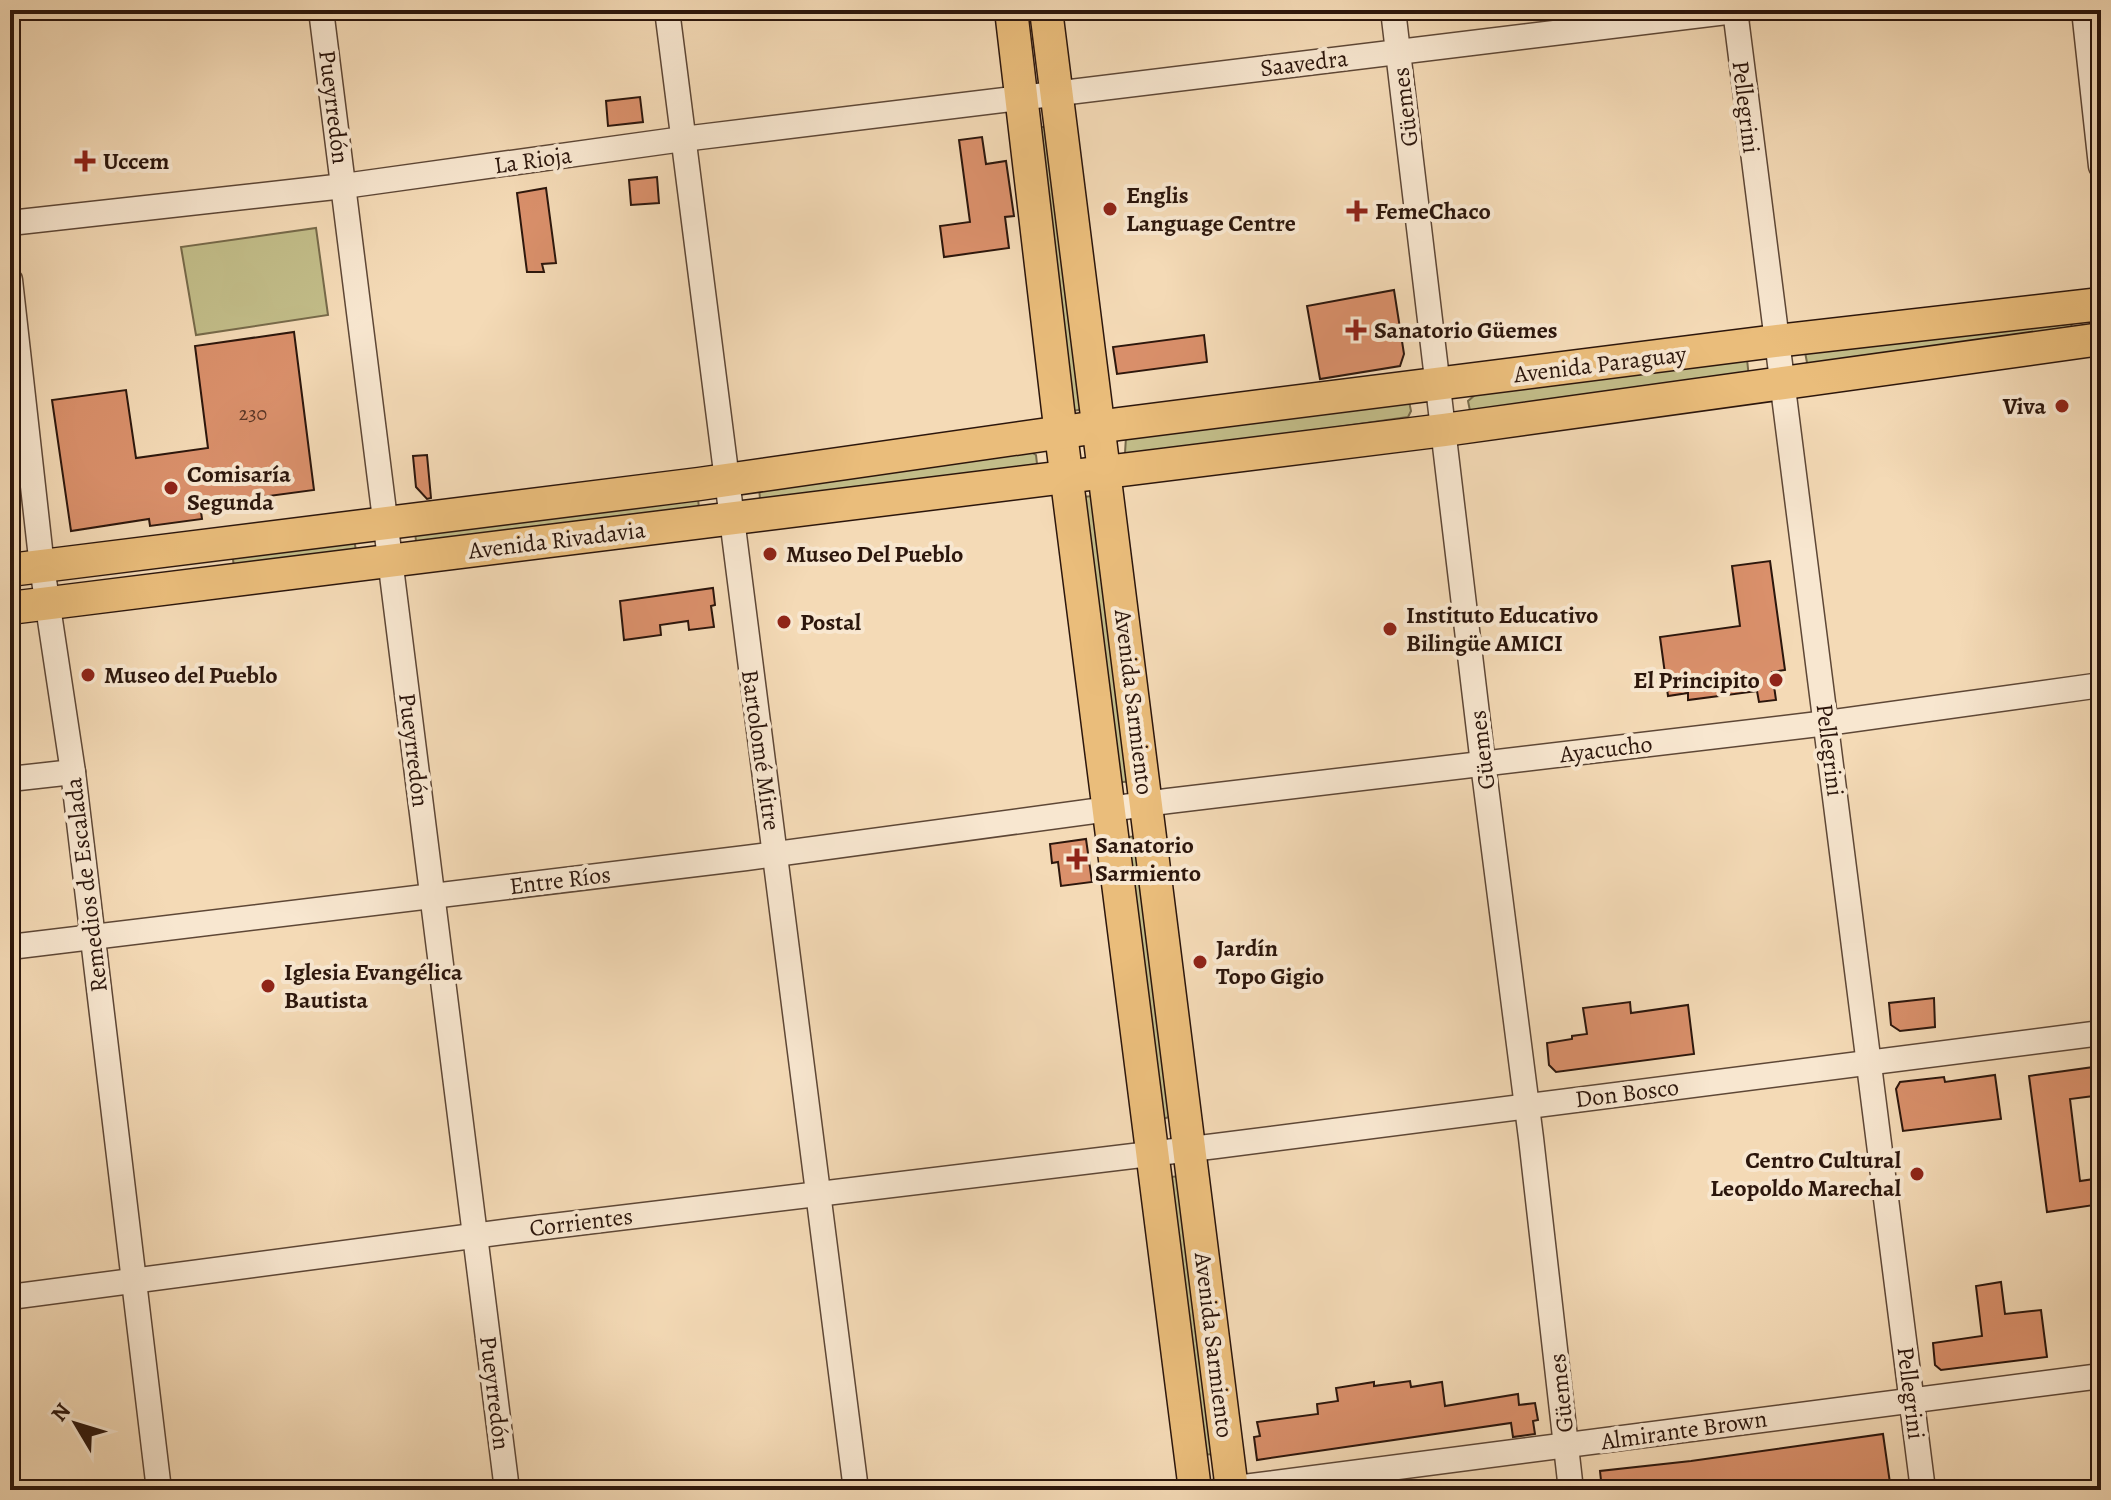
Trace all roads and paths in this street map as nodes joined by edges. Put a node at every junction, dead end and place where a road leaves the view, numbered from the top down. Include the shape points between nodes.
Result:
1 (321, 10) edge
2 (667, 10) edge
3 (1011, 10) edge
4 (1046, 10) edge
5 (1393, 10) edge
6 (1735, 10) edge
7 (1743, 10) edge
8 (2084, 10) edge
9 (1399, 51) junction
10 (1057, 95) junction
11 (1022, 99) junction
12 (683, 139) junction
13 (2101, 166) edge
14 (344, 186) junction
15 (10, 223) edge
16 (10, 280) edge
17 (2101, 304) edge
18 (2101, 339) edge
19 (1776, 341) junction
20 (1782, 383) junction
21 (1439, 384) junction
22 (1100, 427) junction
23 (1444, 430) junction
24 (1062, 433) junction
25 (1105, 471) junction
26 (1068, 477) junction
27 (726, 480) junction
28 (731, 519) junction
29 (386, 524) junction
30 (205, 546) junction
31 (390, 560) junction
32 (42, 567) junction
33 (10, 570) edge
34 (209, 582) junction
35 (49, 603) junction
36 (10, 608) edge
37 (2101, 685) edge
38 (1827, 723) junction
39 (1483, 764) junction
40 (73, 772) junction
41 (10, 779) edge
42 (1146, 805) junction
43 (1110, 810) junction
44 (775, 854) junction
45 (432, 895) junction
46 (92, 935) junction
47 (10, 947) edge
48 (2101, 1033) edge
49 (1869, 1064) junction
50 (1527, 1106) junction
51 (1189, 1148) junction
52 (1152, 1153) junction
53 (818, 1193) junction
54 (474, 1236) junction
55 (133, 1282) junction
56 (10, 1297) edge
57 (2101, 1376) edge
58 (1911, 1400) junction
59 (1567, 1446) junction
60 (159, 1490) edge
61 (507, 1490) edge
62 (856, 1490) edge
63 (1195, 1490) edge
64 (1228, 1490) edge
65 (1571, 1490) edge
66 (1923, 1490) edge

1 - 14 street, Pueyrredón
2 - 12 street, Bartolomé Mitre
3 - 11 main road, Avenida Sarmiento
4 - 10 main road, Avenida Sarmiento
5 - 9 street, Güemes
6 - 7 street, Saavedra
6 - 9 street, Saavedra
6 - 19 street, Pellegrini
8 - 13 street
9 - 10 street, Saavedra
9 - 21 street, Güemes
10 - 11 street, La Rioja
10 - 22 main road, Avenida Sarmiento
11 - 12 street, La Rioja
11 - 24 main road, Avenida Sarmiento
12 - 14 street, La Rioja
12 - 27 street, Bartolomé Mitre
14 - 15 street, La Rioja
14 - 29 street, Pueyrredón
16 - 32 street, Remedios de Escalada
17 - 19 main road, Avenida Paraguay
18 - 20 main road, Avenida Paraguay
19 - 20 street, Pellegrini
19 - 21 main road, Avenida Paraguay
20 - 23 main road, Avenida Paraguay
20 - 38 street, Pellegrini
21 - 22 main road, Avenida Paraguay
21 - 23 street, Güemes
22 - 24 main road, Avenida Rivadavia
22 - 25 main road, Avenida Sarmiento
23 - 25 main road, Avenida Paraguay
23 - 39 street, Güemes
24 - 26 main road, Avenida Sarmiento
24 - 27 main road, Avenida Rivadavia
25 - 26 main road, Avenida Rivadavia
25 - 42 main road, Avenida Sarmiento
26 - 28 main road, Avenida Rivadavia
26 - 43 main road, Avenida Sarmiento
27 - 28 street, Bartolomé Mitre
27 - 29 main road, Avenida Rivadavia
28 - 31 main road, Avenida Rivadavia
28 - 44 street, Bartolomé Mitre
29 - 30 main road, Avenida Rivadavia
29 - 31 street, Pueyrredón
30 - 32 main road, Avenida Rivadavia
30 - 34 main road
31 - 34 main road, Avenida Rivadavia
31 - 45 street, Pueyrredón
32 - 33 main road, Avenida Rivadavia
32 - 35 street, Remedios de Escalada
34 - 35 main road, Avenida Rivadavia
35 - 36 main road, Avenida Rivadavia
35 - 40 street, Remedios de Escalada
37 - 38 street, Ayacucho
38 - 39 street, Ayacucho
38 - 49 street, Pellegrini
39 - 42 street, Ayacucho
39 - 50 street, Güemes
40 - 41 street
40 - 46 street, Remedios de Escalada
42 - 43 street, Ayacucho
42 - 51 main road, Avenida Sarmiento
43 - 44 street, Entre Ríos
43 - 52 main road, Avenida Sarmiento
44 - 45 street, Entre Ríos
44 - 53 street, Bartolomé Mitre
45 - 46 street, Entre Ríos
45 - 54 street, Pueyrredón
46 - 47 street, Entre Ríos
46 - 55 street, Remedios de Escalada
48 - 49 street, Don Bosco
49 - 50 street, Don Bosco
49 - 58 street, Pellegrini
50 - 51 street, Don Bosco
50 - 59 street, Güemes
51 - 52 street, Don Bosco
51 - 64 main road, Avenida Sarmiento
52 - 53 street, Corrientes
52 - 63 main road, Avenida Sarmiento
53 - 54 street, Corrientes
53 - 62 street, Bartolomé Mitre
54 - 55 street, Corrientes
54 - 61 street, Pueyrredón
55 - 56 street, Corrientes
55 - 60 street, Remedios de Escalada
57 - 58 street, Almirante Brown
58 - 59 street, Almirante Brown
58 - 66 street, Pellegrini
59 - 64 street, Almirante Brown
59 - 65 street, Güemes

